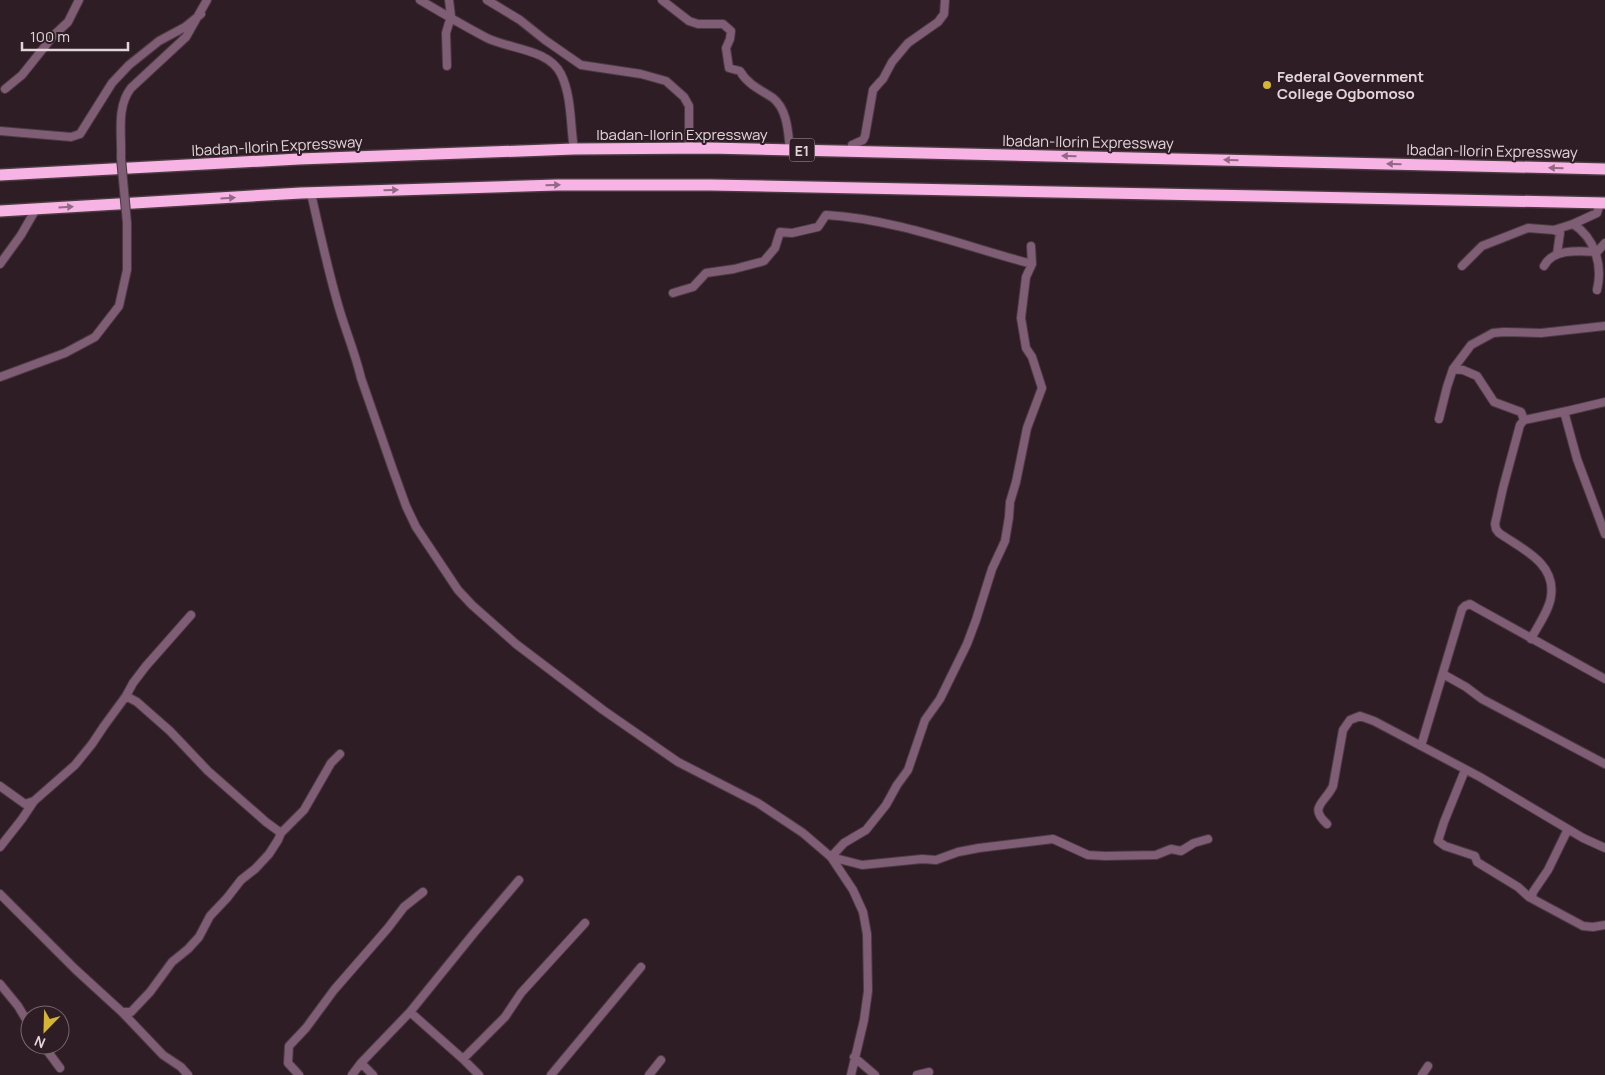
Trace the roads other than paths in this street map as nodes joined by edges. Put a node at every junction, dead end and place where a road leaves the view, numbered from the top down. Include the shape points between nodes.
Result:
1 (79, 0) edge
2 (207, 0) edge
3 (420, 0) edge
4 (449, 0) edge
5 (487, 0) edge
6 (662, 0) edge
7 (945, 0) edge
8 (201, 14) junction
9 (451, 18) junction
10 (447, 66) dead end
11 (5, 89) dead end
12 (0, 131) edge
13 (689, 148) junction
14 (574, 149) junction
15 (790, 150) junction
16 (852, 152) junction
17 (1605, 169) edge
18 (0, 175) edge
19 (312, 193) junction
20 (1602, 203) edge
21 (36, 209) junction
22 (0, 211) edge
23 (1573, 224) junction
24 (1554, 230) junction
25 (1605, 243) edge
26 (1031, 246) dead end
27 (1597, 252) junction
28 (1558, 254) junction
29 (0, 264) edge
30 (1032, 264) junction
31 (1462, 266) dead end
32 (1544, 266) dead end
33 (1597, 290) dead end
34 (673, 293) dead end
35 (1605, 326) edge
36 (1453, 370) junction
37 (0, 377) edge
38 (1605, 402) edge
39 (1567, 411) junction
40 (1439, 419) dead end
41 (1524, 420) junction
42 (1605, 534) edge
43 (191, 615) dead end
44 (1531, 639) junction
45 (1443, 674) junction
46 (1605, 679) edge
47 (126, 696) junction
48 (1421, 746) junction
49 (340, 754) dead end
50 (1605, 764) edge
51 (1465, 770) junction
52 (0, 786) edge
53 (34, 801) junction
54 (1327, 824) dead end
55 (1568, 829) junction
56 (281, 833) junction
57 (1208, 839) dead end
58 (0, 847) edge
59 (1605, 848) edge
60 (830, 856) junction
61 (519, 880) dead end
62 (423, 892) dead end
63 (1528, 897) junction
64 (2, 900) edge
65 (585, 923) dead end
66 (1605, 925) edge
67 (641, 967) dead end
68 (0, 984) edge
69 (20, 1009) edge
70 (122, 1012) junction
71 (410, 1012) junction
72 (51, 1055) edge
73 (854, 1057) junction
74 (463, 1058) junction
75 (661, 1060) dead end
76 (361, 1063) junction
77 (1428, 1066) dead end
78 (60, 1068) dead end
79 (929, 1072) dead end
80 (188, 1075) edge
81 (299, 1075) edge
82 (352, 1075) edge
83 (373, 1075) edge
84 (479, 1075) edge
85 (551, 1075) edge
86 (649, 1075) edge
87 (851, 1075) edge
88 (875, 1075) edge
89 (917, 1075) edge
90 (1422, 1075) edge

1 - 11 street via 68,22 22,75
2 - 8 street
3 - 9 street
4 - 9 street
5 - 13 street via 581,65 666,81 684,96 689,106
6 - 15 street via 689,21 723,24 731,31 726,48 729,68 740,71 743,78 775,100 786,118
7 - 16 street via 944,14 938,22 908,43 873,90 865,136 852,145
8 - 12 street via 129,65 112,83 80,134 71,137
8 - 37 street, bridge via 186,37 125,96 122,158 127,270 119,306 95,337 66,353
9 - 10 street via 446,33
9 - 14 street via 503,45 529,51 551,61 566,87
13 - 14 highway, Ibadan-Ilorin Expressway / E1
13 - 15 highway, Ibadan-Ilorin Expressway / E1
14 - 18 highway, Ibadan-Ilorin Expressway / E1
15 - 16 highway, Ibadan-Ilorin Expressway / E1
17 -> 16 highway, Ibadan-Ilorin Expressway / E1
19 -> 20 highway via 557,185 710,185
21 -> 19 highway
19 - 60 street via 337,302 406,506 416,527 458,590 516,644 603,710 678,762 758,803 803,833
20 - 23 street via 1597,213
21 - 22 highway
21 - 29 street
23 - 24 street
23 - 27 street via 1581,229
24 - 28 street via 1560,234
24 - 31 street via 1528,228 1482,246
25 - 27 street
26 - 30 street
27 - 28 street
27 - 33 street
28 - 32 street
30 - 34 street via 901,228 854,217 826,215 818,227 792,233 780,232 775,248 764,261 706,273 693,287
30 - 60 street via 1026,277 1021,318 1026,348 1042,388 1027,428 1010,502 1005,541 992,569 967,644 940,699 925,720 908,770 866,830
35 - 36 street via 1541,333 1493,333 1471,345
36 - 40 street
36 - 41 street via 1464,370 1477,376 1494,402 1521,412
38 - 39 street
39 - 41 street
39 - 42 street via 1566,421 1577,459
41 - 44 street via 1520,425 1495,524 1499,533 1536,557 1546,569 1551,584 1551,597
43 - 47 street via 146,666
44 - 45 street via 1470,604 1462,609
44 - 46 street
45 - 48 street
45 - 50 street via 1482,699
47 - 53 street via 75,765
47 - 56 street via 170,731 208,771
48 - 51 street
48 - 54 street via 1366,717 1350,720 1343,730 1333,786 1318,807 1320,818
49 - 56 street via 331,763 304,810
51 - 55 street
51 - 63 street via 1438,841 1475,856 1478,862
52 - 53 street via 25,804
53 - 58 street
55 - 59 street
55 - 63 street via 1548,870 1532,896
56 - 70 street via 269,854 210,916 199,937 172,962 131,1012
57 - 60 street via 1181,851 1171,849 1156,855 1088,855 1053,839 972,849 936,860 862,865
60 - 73 street via 853,890 863,912 867,934 868,992
61 - 71 street
62 - 81 street via 404,907 289,1046 288,1063
63 - 66 street via 1583,926
64 - 70 street
65 - 74 street via 521,993 505,1017
67 - 85 street
68 - 69 street
70 - 80 street via 163,1055
71 - 74 street
71 - 76 street
72 - 78 street
73 - 87 street
73 - 88 street
74 - 84 street
75 - 86 street
76 - 82 street
76 - 83 street
77 - 90 street
79 - 89 street

